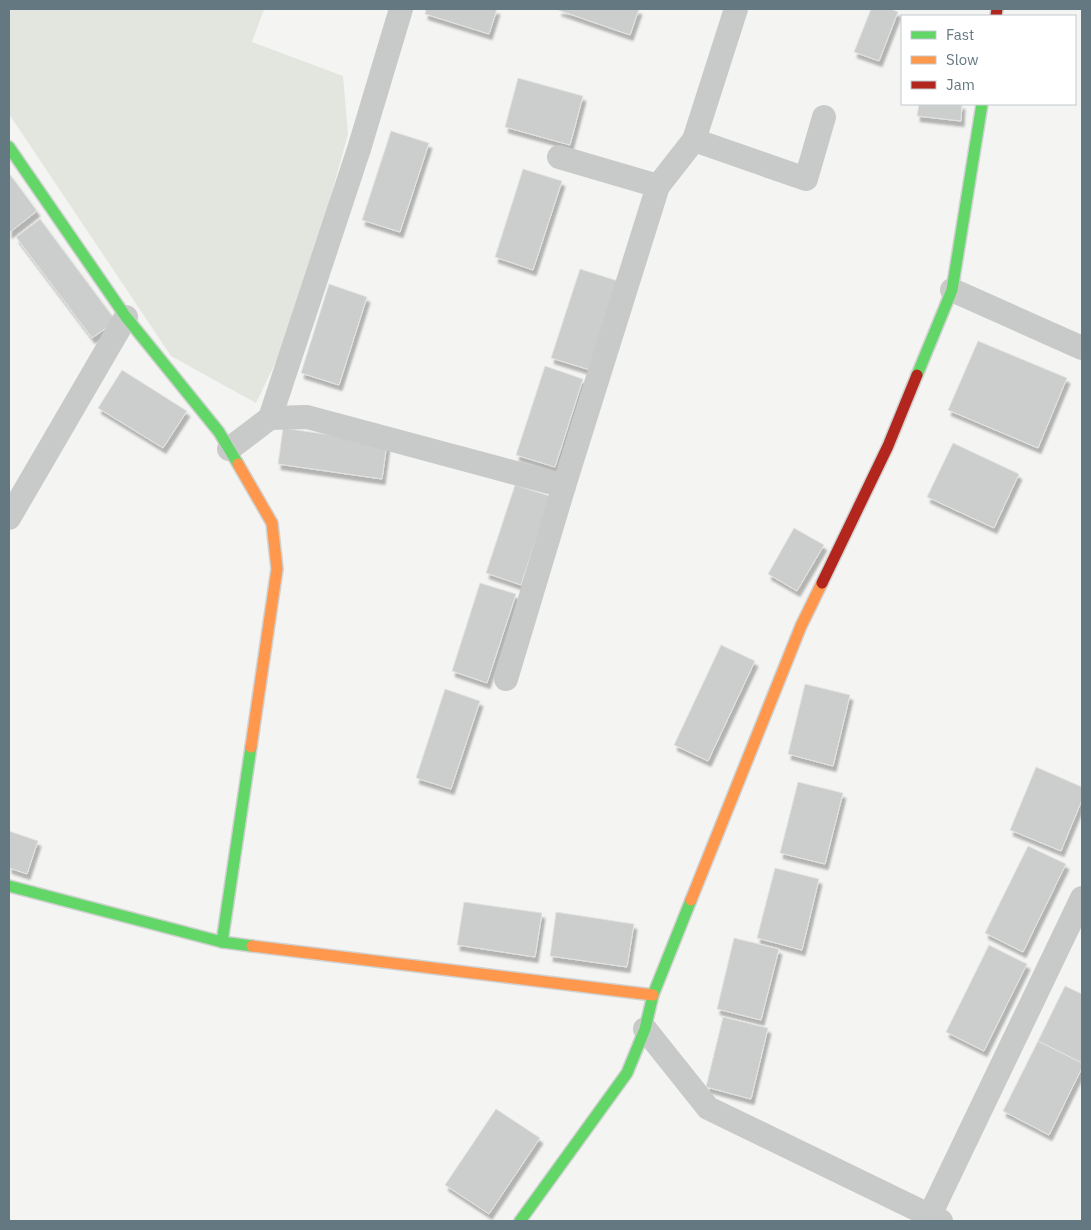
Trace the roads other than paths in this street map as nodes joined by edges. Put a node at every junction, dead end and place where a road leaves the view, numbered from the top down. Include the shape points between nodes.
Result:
1 (401, 9) edge
2 (736, 9) edge
3 (982, 105) edge
4 (824, 117) dead end
5 (694, 140) junction
6 (9, 147) edge
7 (559, 157) dead end
8 (658, 186) junction
9 (952, 290) junction
10 (126, 317) junction
11 (1082, 348) edge
12 (270, 418) junction
13 (228, 449) junction
14 (564, 486) junction
15 (9, 518) edge
16 (506, 679) dead end
17 (10, 890) edge
18 (1082, 898) edge
19 (222, 942) junction
20 (653, 996) junction
21 (646, 1029) junction
22 (936, 1218) edge
23 (520, 1221) edge

1 - 12 street via 359,149
2 - 5 street
3 - 9 street
4 - 5 street via 806,179
5 - 8 street
6 - 10 street
7 - 8 street
8 - 14 street
9 - 11 street
9 - 20 street via 888,446 801,626
10 - 13 street via 219,432
10 - 15 street
12 - 13 street
12 - 14 street via 307,417
13 - 19 street via 272,524 276,569
14 - 16 street
17 - 19 street
18 - 22 street
19 - 20 street
20 - 21 street
21 - 22 street via 708,1108
21 - 23 street via 627,1073

